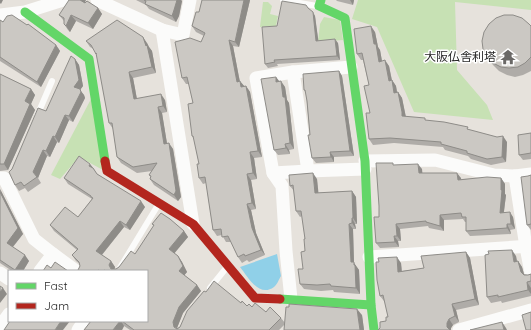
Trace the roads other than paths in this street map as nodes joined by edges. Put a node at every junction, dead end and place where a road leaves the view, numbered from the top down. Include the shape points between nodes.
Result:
1 (63, 0) edge
2 (97, 0) edge
3 (190, 0) edge
4 (283, 0) edge
5 (320, 3) edge
6 (27, 6) edge
7 (0, 15) edge
8 (162, 30) junction
9 (351, 67) junction
10 (293, 72) junction
11 (52, 81) dead end
12 (34, 124) edge
13 (365, 165) junction
14 (308, 170) junction
15 (273, 173) junction
16 (531, 174) edge
17 (515, 176) junction
18 (4, 177) edge
19 (159, 204) junction
20 (192, 224) junction
21 (528, 246) edge
22 (53, 254) junction
23 (369, 258) junction
24 (228, 266) junction
25 (41, 270) edge
26 (75, 270) edge
27 (119, 270) edge
28 (531, 274) edge
29 (208, 290) edge
30 (291, 299) junction
31 (371, 305) junction
32 (531, 310) edge
33 (8, 315) edge
34 (0, 326) edge
35 (374, 330) edge
36 (459, 330) edge

1 - 6 street
2 - 8 street
3 - 8 street via 183,35
4 - 5 lane
5 - 9 street via 345,18
6 - 7 street
6 - 19 street via 89,59 107,171
8 - 20 street
9 - 10 street
9 - 13 street
10 - 14 street
10 - 15 street via 256,78
11 - 12 lane
13 - 14 street
13 - 17 street via 435,160 494,175
13 - 23 street
14 - 15 street
15 - 30 street via 282,186
16 - 17 street
17 - 21 street
18 - 22 street via 34,240
19 - 20 street
19 - 27 lane
20 - 24 street
21 - 23 street
21 - 28 street
22 - 25 street
22 - 26 street
23 - 31 street
24 - 29 lane
24 - 30 street via 254,298
30 - 31 street
31 - 35 street
32 - 36 street
33 - 34 street

